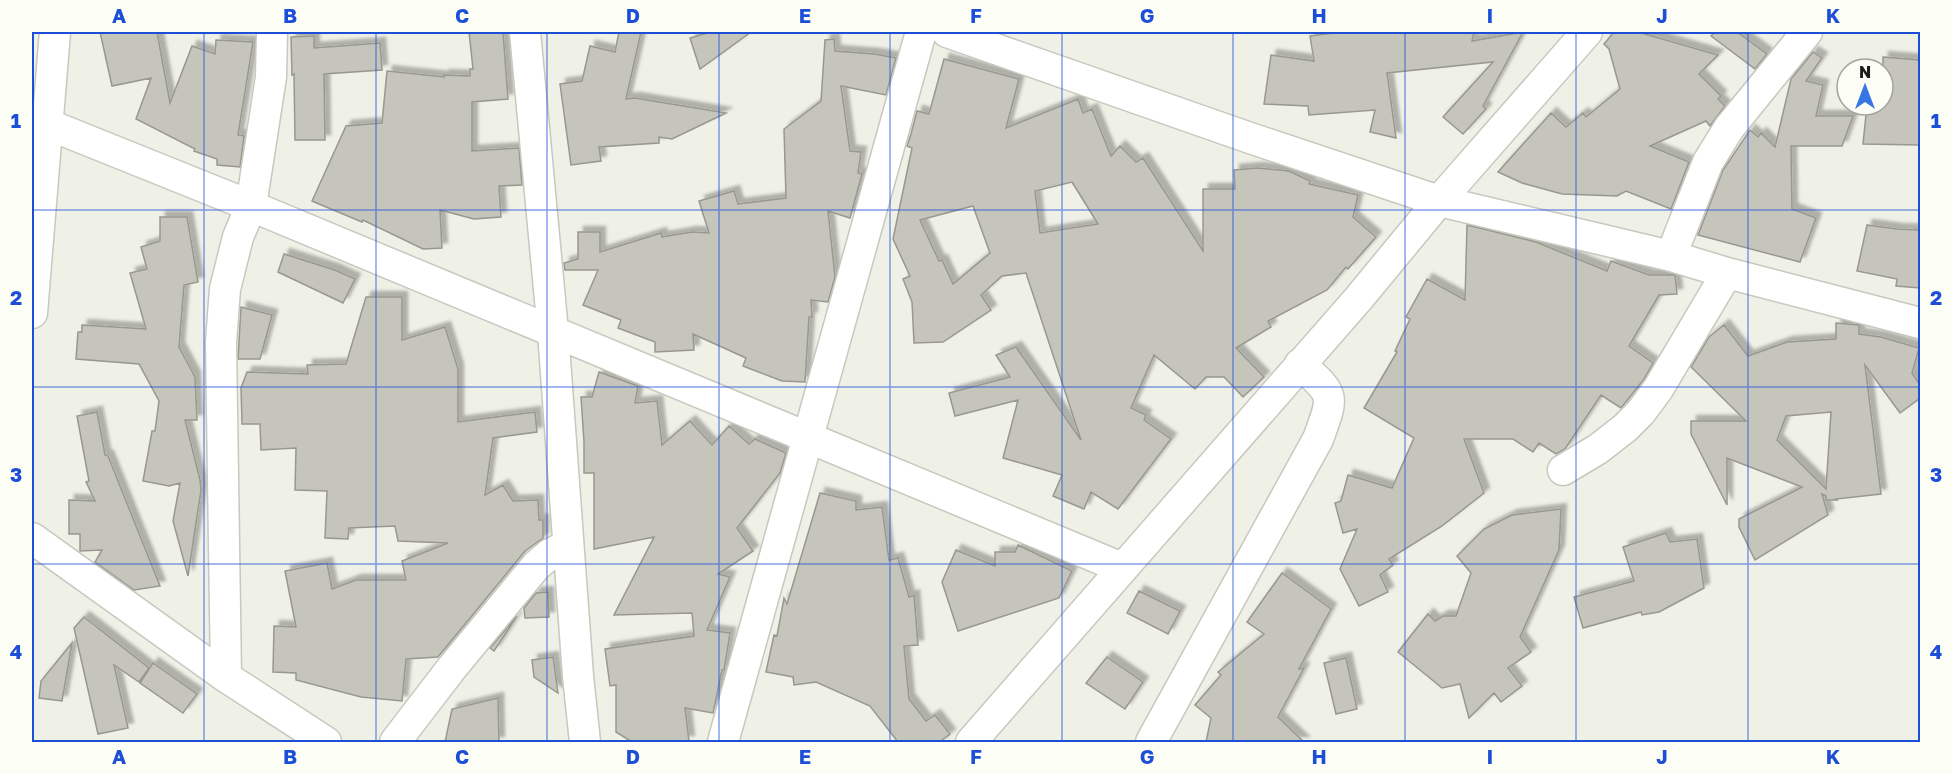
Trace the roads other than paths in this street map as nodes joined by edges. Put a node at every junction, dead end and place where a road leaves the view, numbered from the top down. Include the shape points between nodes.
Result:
1 (55, 32) edge
2 (272, 32) edge
3 (525, 32) edge
4 (921, 32) edge
5 (947, 32) edge
6 (1587, 32) edge
7 (1807, 32) edge
8 (47, 124) junction
9 (1439, 201) junction
10 (251, 206) junction
11 (1671, 256) junction
12 (1727, 273) junction
13 (32, 313) edge
14 (1920, 323) edge
15 (553, 332) junction
16 (1300, 364) junction
17 (809, 438) junction
18 (1563, 470) dead end
19 (32, 538) edge
20 (568, 545) junction
21 (1122, 568) junction
22 (226, 677) junction
23 (326, 742) edge
24 (395, 742) edge
25 (585, 742) edge
26 (723, 742) edge
27 (971, 742) edge
28 (1151, 742) edge

1 - 8 street
2 - 10 street via 271,77
3 - 15 street
4 - 17 street
5 - 9 street
6 - 9 street
7 - 11 street via 1729,128 1708,162
8 - 10 street
8 - 13 street
9 - 11 street
9 - 16 street
10 - 15 street
10 - 22 street via 238,237 225,289 220,342
11 - 12 street
12 - 14 street
12 - 18 street via 1641,412 1598,449
15 - 17 street
15 - 20 street
16 - 21 street
16 - 28 street via 1330,394 1330,408 1318,440
17 - 21 street
17 - 26 street
19 - 22 street
20 - 24 street via 536,566
20 - 25 street
21 - 27 street
22 - 23 street

